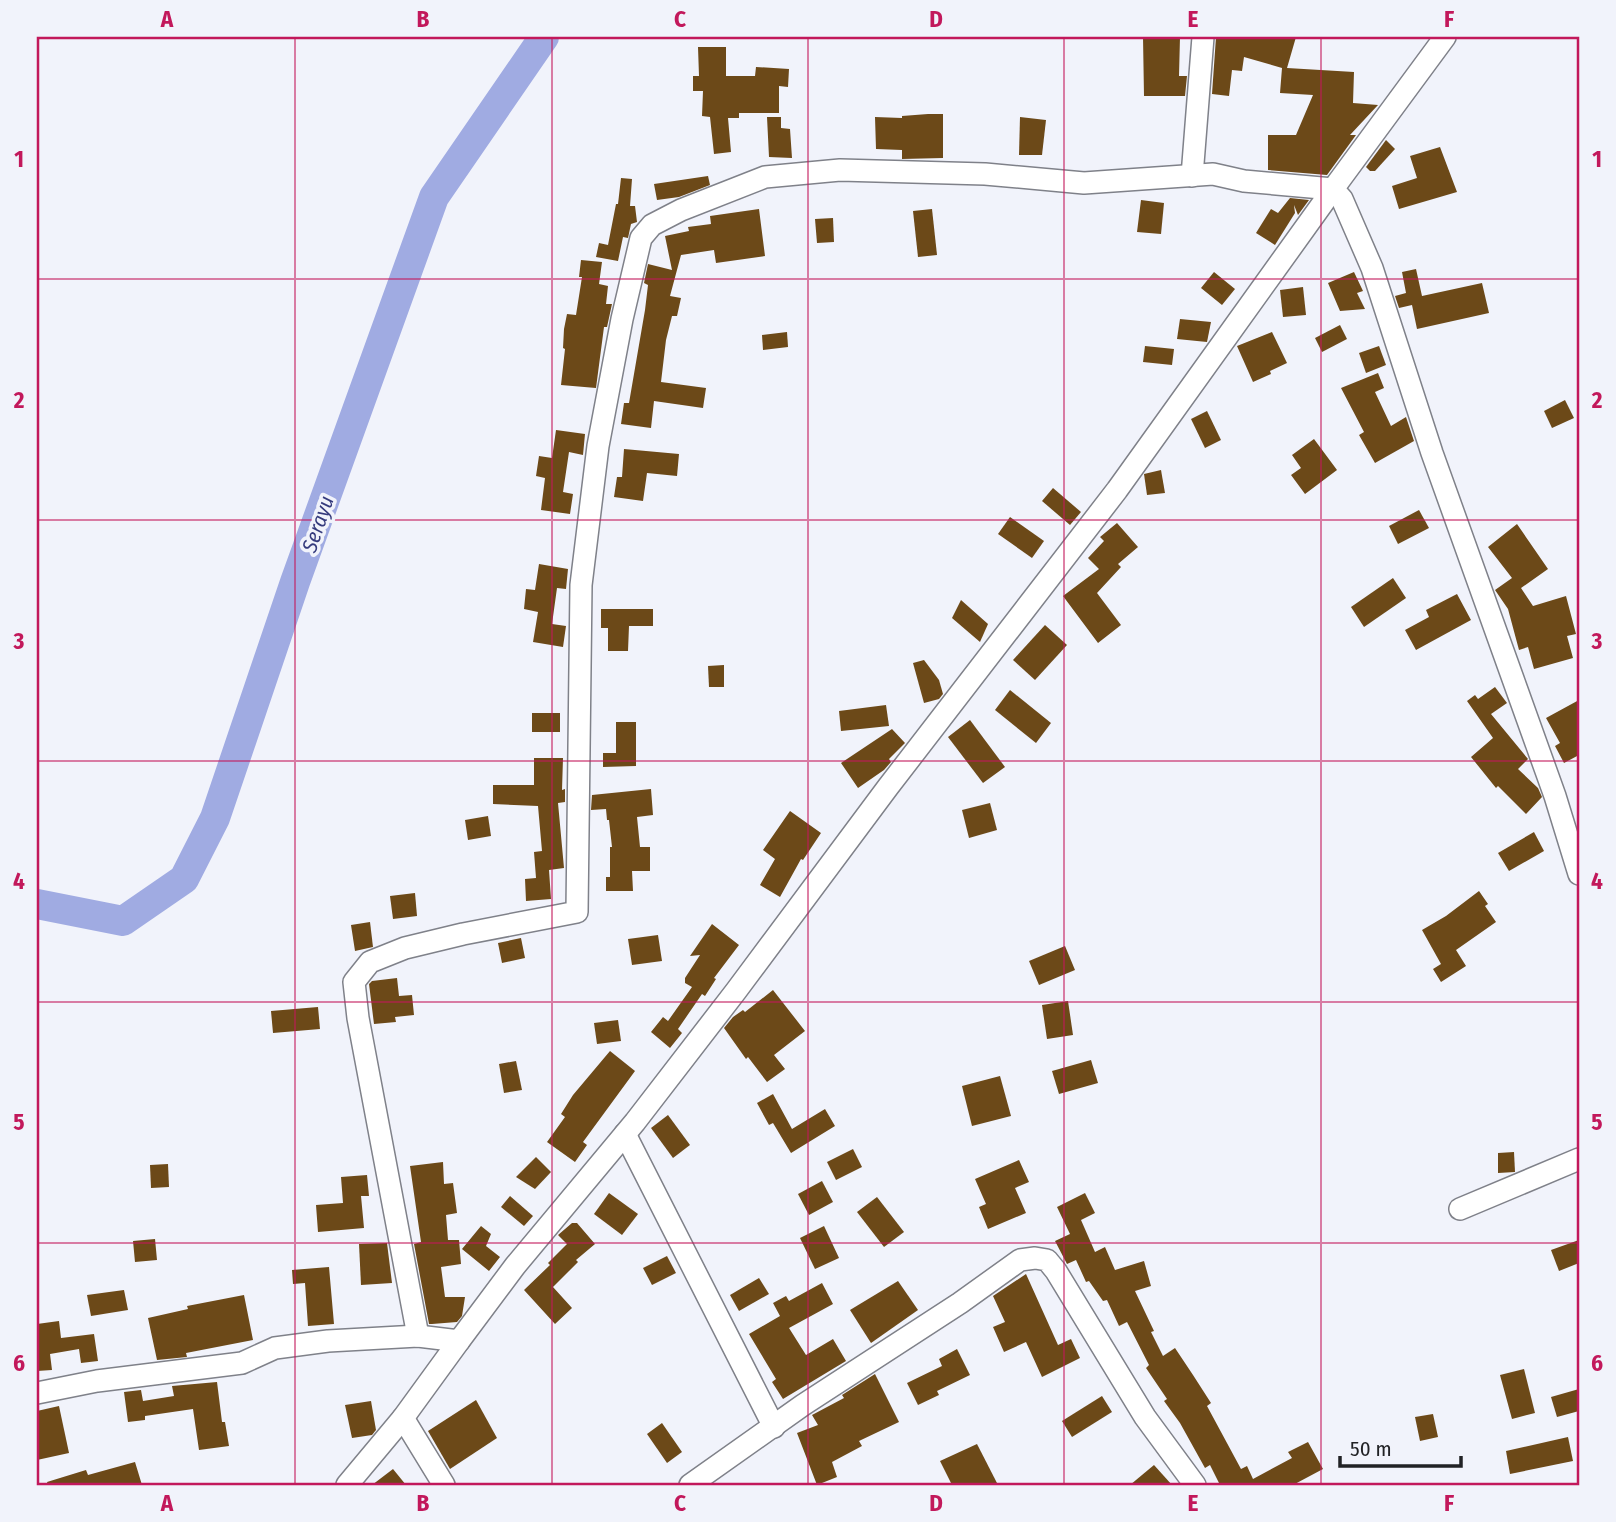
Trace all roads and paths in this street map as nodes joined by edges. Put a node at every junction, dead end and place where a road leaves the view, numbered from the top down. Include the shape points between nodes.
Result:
1 (1203, 37) edge
2 (1445, 37) edge
3 (1192, 176) junction
4 (1333, 189) junction
5 (1579, 874) edge
6 (625, 1134) junction
7 (1579, 1159) edge
8 (1460, 1209) dead end
9 (418, 1336) junction
10 (459, 1341) junction
11 (37, 1393) edge
12 (403, 1418) junction
13 (774, 1427) junction
14 (347, 1485) edge
15 (444, 1485) edge
16 (691, 1485) edge
17 (1195, 1485) edge

1 - 3 street
2 - 4 street
3 - 4 street via 1213,173 1244,181
3 - 9 street via 1084,183 985,174 840,170 765,177 663,218 641,238 598,446 580,584 577,912 405,948 370,962 354,982
4 - 5 street via 1342,199 1372,268
4 - 6 street via 1118,490
6 - 10 street
6 - 13 street
7 - 8 street
9 - 10 street
9 - 11 street via 275,1348 242,1363
10 - 12 street
12 - 14 street
12 - 15 street
13 - 16 street
13 - 17 street via 1020,1260 1035,1258 1047,1260 1056,1271 1145,1417

